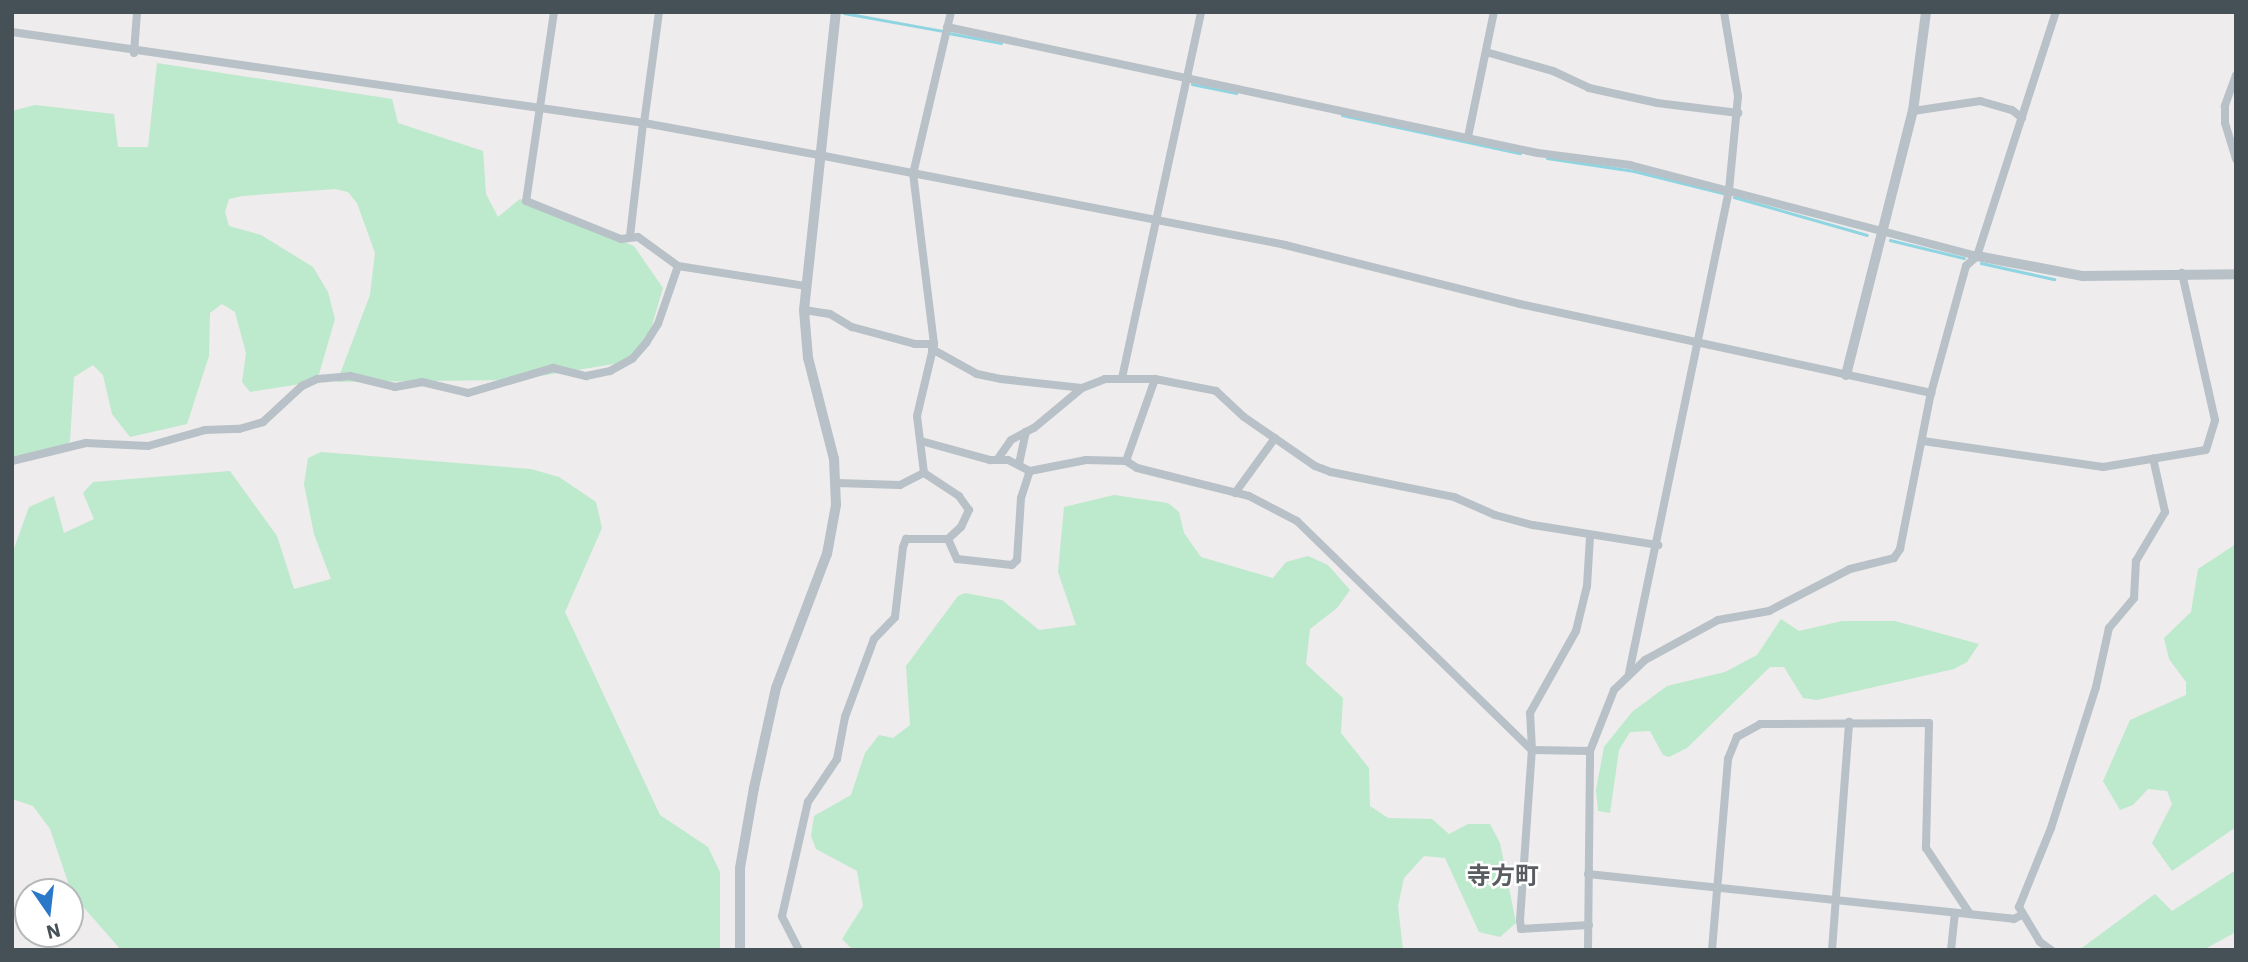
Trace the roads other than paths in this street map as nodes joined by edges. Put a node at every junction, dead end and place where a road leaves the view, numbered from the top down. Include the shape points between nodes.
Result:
1 (137, 12) edge
2 (554, 12) edge
3 (659, 12) edge
4 (836, 12) edge
5 (951, 12) edge
6 (1201, 12) edge
7 (1494, 12) edge
8 (1724, 12) edge
9 (1926, 12) edge
10 (2056, 12) edge
11 (947, 27) junction
12 (12, 32) edge
13 (1486, 52) junction
14 (134, 53) junction
15 (2236, 75) edge
16 (1186, 79) junction
17 (541, 109) junction
18 (1913, 111) junction
19 (1738, 113) junction
20 (2022, 118) junction
21 (643, 123) junction
22 (1468, 137) junction
23 (819, 155) junction
24 (2236, 159) edge
25 (913, 174) junction
26 (1729, 190) junction
27 (1155, 222) junction
28 (1880, 232) junction
29 (630, 236) junction
30 (1977, 256) junction
31 (678, 266) junction
32 (2182, 273) junction
33 (2236, 274) edge
34 (806, 286) junction
35 (804, 310) junction
36 (1699, 343) junction
37 (933, 346) junction
38 (1846, 375) junction
39 (1122, 377) junction
40 (1155, 379) junction
41 (1082, 388) junction
42 (1931, 393) junction
43 (1026, 432) junction
44 (1275, 438) junction
45 (921, 441) junction
46 (1923, 441) junction
47 (2154, 458) junction
48 (997, 460) junction
49 (12, 461) edge
50 (1126, 461) junction
51 (1019, 464) junction
52 (1030, 471) junction
53 (923, 473) junction
54 (837, 483) junction
55 (1235, 493) junction
56 (1590, 537) junction
57 (948, 539) junction
58 (1658, 545) junction
59 (1629, 673) junction
60 (1849, 722) junction
61 (1532, 750) junction
62 (1590, 751) junction
63 (1588, 874) junction
64 (1718, 887) junction
65 (1837, 900) junction
66 (1955, 913) junction
67 (1970, 914) junction
68 (2023, 914) junction
69 (1589, 925) junction
70 (740, 950) edge
71 (799, 950) edge
72 (1588, 950) edge
73 (1712, 950) edge
74 (1832, 950) edge
75 (1951, 950) edge
76 (2051, 950) edge

1 - 14 street
2 - 17 street
3 - 21 street
4 - 23 street
5 - 11 street
6 - 16 street
7 - 13 street
8 - 19 street
9 - 18 street
10 - 20 street
11 - 16 street
11 - 25 street
12 - 14 street
13 - 19 street via 1553,71 1589,88 1657,103
13 - 22 street
14 - 17 street
15 - 24 street via 2225,106 2225,123
16 - 22 street
16 - 27 street
17 - 21 street
17 - 29 street via 526,201 621,239
18 - 20 street via 1980,101 2012,110
18 - 28 street
19 - 26 street
20 - 30 street
21 - 23 street
21 - 29 street
22 - 26 street via 1538,153 1630,165
23 - 25 street
23 - 34 street
25 - 27 street
25 - 37 street
26 - 28 street
26 - 36 street
27 - 36 street via 1285,245
27 - 39 street
28 - 30 street
28 - 38 street
29 - 31 street
30 - 32 street via 2083,276
30 - 42 street via 1966,265
31 - 34 street
31 - 49 street via 659,324 633,358 610,371 586,376 553,368 468,393 422,382 395,387 350,376 317,379 302,386 263,422 239,429 205,430 148,446 93,442
32 - 33 street
32 - 47 street via 2215,420 2206,450
34 - 35 street
35 - 37 street
35 - 54 street via 808,358
36 - 38 street
36 - 58 street
37 - 41 street via 977,374
37 - 45 street via 919,398
38 - 42 street
39 - 40 street
39 - 41 street
40 - 44 street via 1216,391
40 - 50 street
41 - 43 street
42 - 46 street
43 - 48 street via 1011,440
43 - 51 street
44 - 55 street
44 - 56 street via 1331,472 1419,488 1454,497 1495,516
45 - 48 street
45 - 53 street
46 - 47 street via 2103,467
46 - 59 street via 1900,549 1894,558 1850,569 1769,611 1718,620
47 - 68 street via 2165,512 2136,561 2134,598 2109,628 2096,687 2055,815 2019,907
48 - 51 street
50 - 52 street via 1086,460
50 - 55 street via 1137,468
51 - 52 street
52 - 57 street via 1021,498 1017,560 1012,565 957,559
53 - 54 street via 900,485
53 - 57 street via 967,503 967,518
54 - 70 street via 827,554 779,678 754,788 740,868
55 - 61 street via 1297,521
56 - 58 street
56 - 61 street via 1587,586 1576,631 1530,713
57 - 71 street via 906,539 895,617 874,639 845,717 837,759 808,802 782,916
58 - 59 street
59 - 62 street via 1614,690
60 - 64 street via 1760,724 1737,737 1728,759
60 - 65 street
60 - 67 street via 1929,723 1926,848 1949,887 1966,901
61 - 62 street
61 - 69 street via 1521,929
62 - 63 street
63 - 64 street
63 - 69 street
64 - 65 street
64 - 73 street
65 - 66 street
65 - 74 street
66 - 67 street
66 - 75 street
67 - 68 street via 2014,919
68 - 76 street
69 - 72 street

